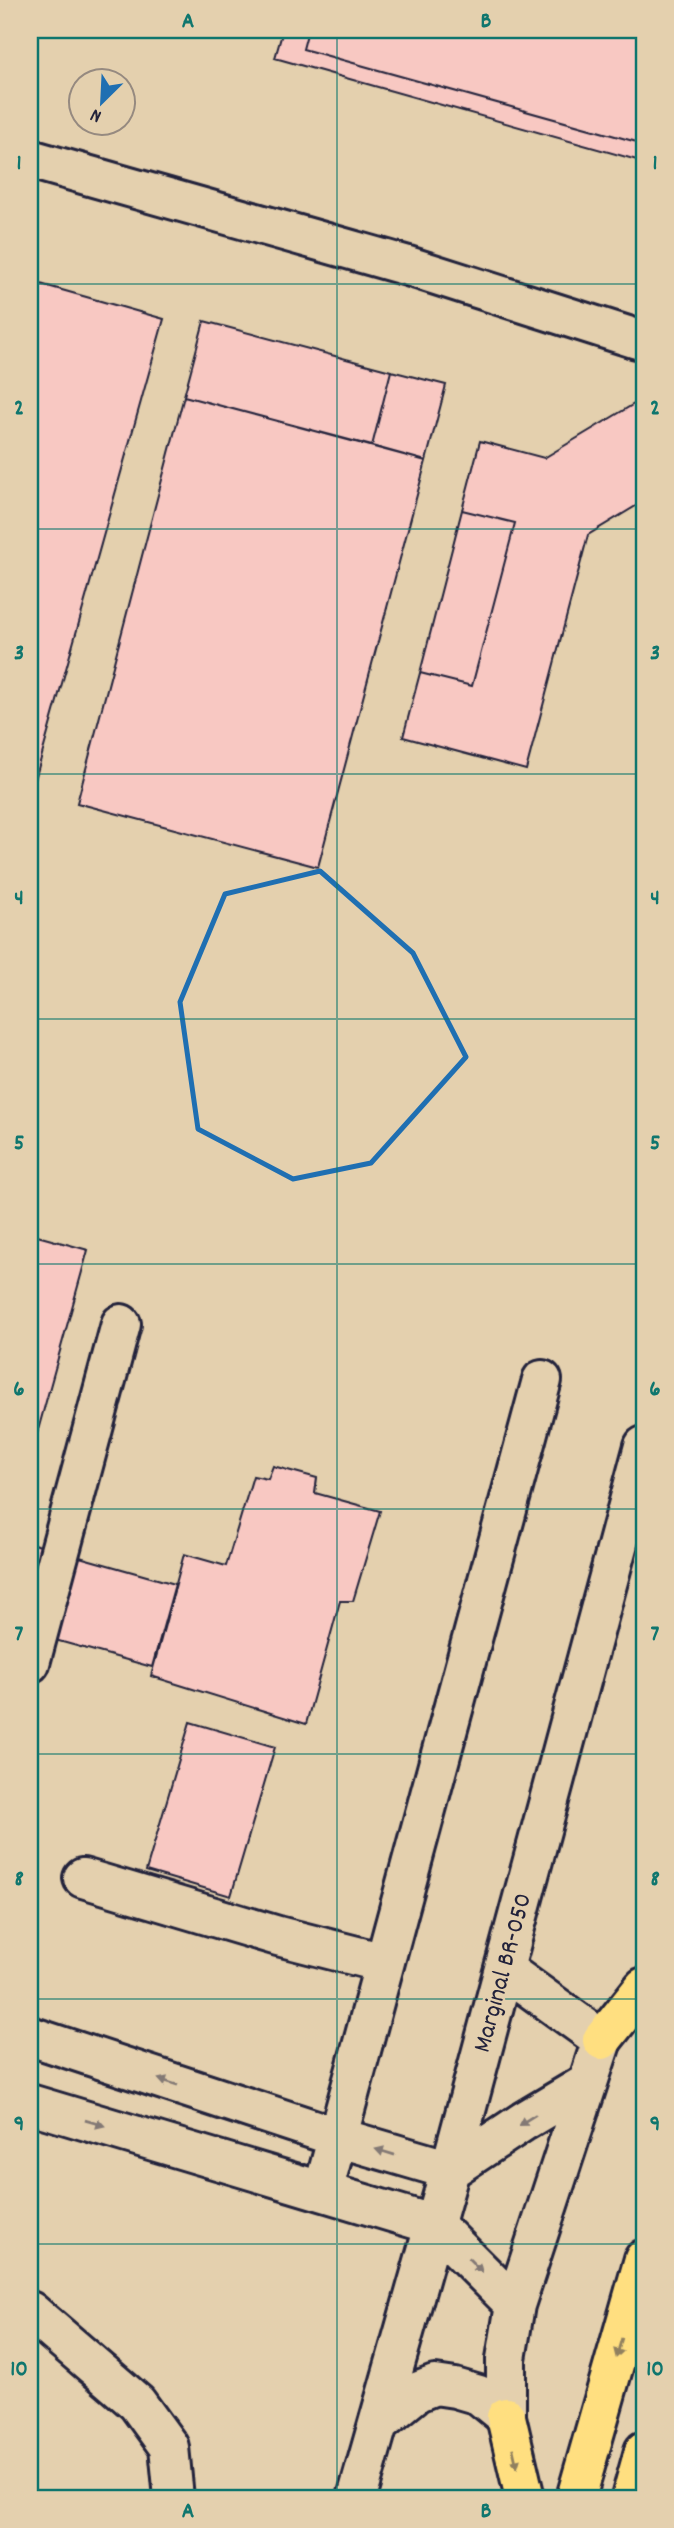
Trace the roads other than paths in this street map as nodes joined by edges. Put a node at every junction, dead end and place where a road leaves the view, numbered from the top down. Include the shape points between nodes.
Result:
1 (30, 159) edge
2 (637, 339) dead end
3 (121, 1324) dead end
4 (542, 1380) dead end
5 (644, 1446) edge
6 (30, 1663) edge
7 (83, 1878) dead end
8 (384, 1963) junction
9 (505, 1970) junction
10 (644, 1987) edge
11 (30, 2036) edge
12 (602, 2040) junction
13 (586, 2084) junction
14 (30, 2104) edge
15 (337, 2137) junction
16 (450, 2170) junction
17 (323, 2191) junction
18 (435, 2225) junction
19 (644, 2259) edge
20 (515, 2305) junction
21 (30, 2311) edge
22 (506, 2417) junction
23 (379, 2423) junction
24 (644, 2451) edge
25 (174, 2498) edge
26 (357, 2498) edge
27 (525, 2498) edge
28 (576, 2498) edge
29 (631, 2498) edge

1 - 2 street via 408,266
3 - 6 street
4 - 8 street
5 - 9 street, Marginal BR-050
7 - 8 street
8 - 15 street
9 - 12 street
9 - 16 street, Marginal BR-050
10 - 12 highway
15 -> 11 street
12 - 13 street
13 -> 16 street
13 - 20 street
14 -> 17 street
16 -> 15 street
15 - 17 street
16 - 18 street, Marginal BR-050
17 - 18 street
18 -> 20 street
18 - 23 street, Marginal BR-050
19 -> 28 highway
20 - 22 street via 506,2359
21 - 25 street via 137,2403 169,2447
22 - 23 street via 480,2395 435,2385 417,2392
22 -> 27 highway
23 - 26 street, Marginal BR-050
24 - 29 highway

